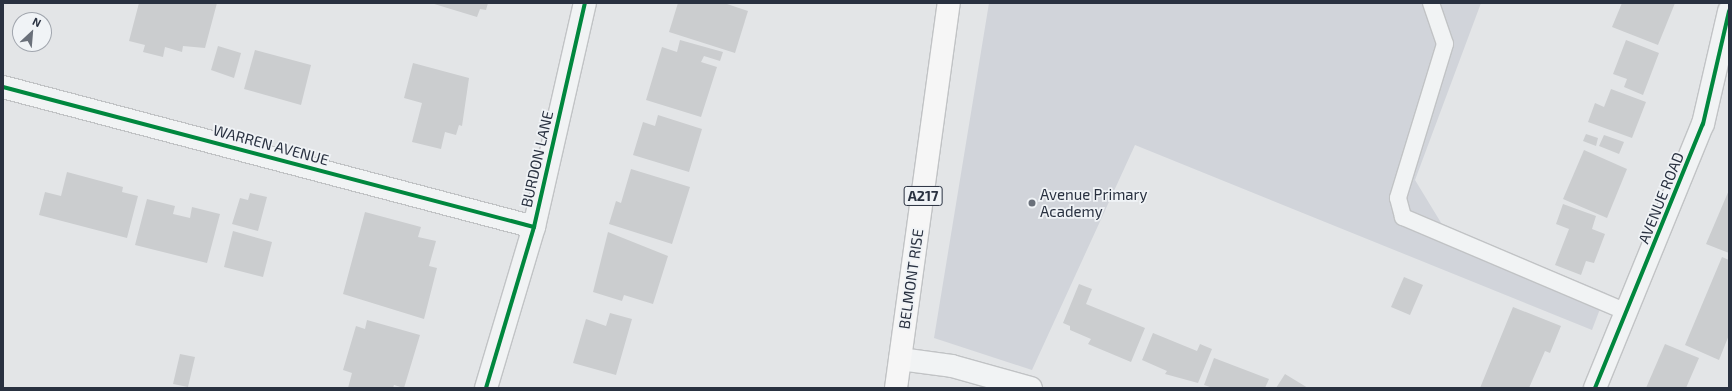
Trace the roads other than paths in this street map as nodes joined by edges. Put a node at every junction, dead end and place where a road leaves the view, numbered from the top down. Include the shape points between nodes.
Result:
1 (585, 3) edge
2 (949, 3) edge
3 (1431, 3) edge
4 (1729, 11) edge
5 (3, 87) edge
6 (534, 227) junction
7 (1628, 312) junction
8 (900, 359) junction
9 (486, 388) edge
10 (896, 388) edge
11 (1031, 388) edge
12 (1595, 388) edge

1 - 6 street, BURDON LANE
2 - 8 highway, BELMONT RISE / A217
3 - 7 lane via 1445,44 1398,198 1403,217 1407,222
4 - 7 street, AVENUE ROAD via 1702,124
5 - 6 street, WARREN AVENUE
6 - 9 street, BURDON LANE
7 - 12 street, AVENUE ROAD
8 - 10 highway, BELMONT RISE / A217
8 - 11 street via 952,366

